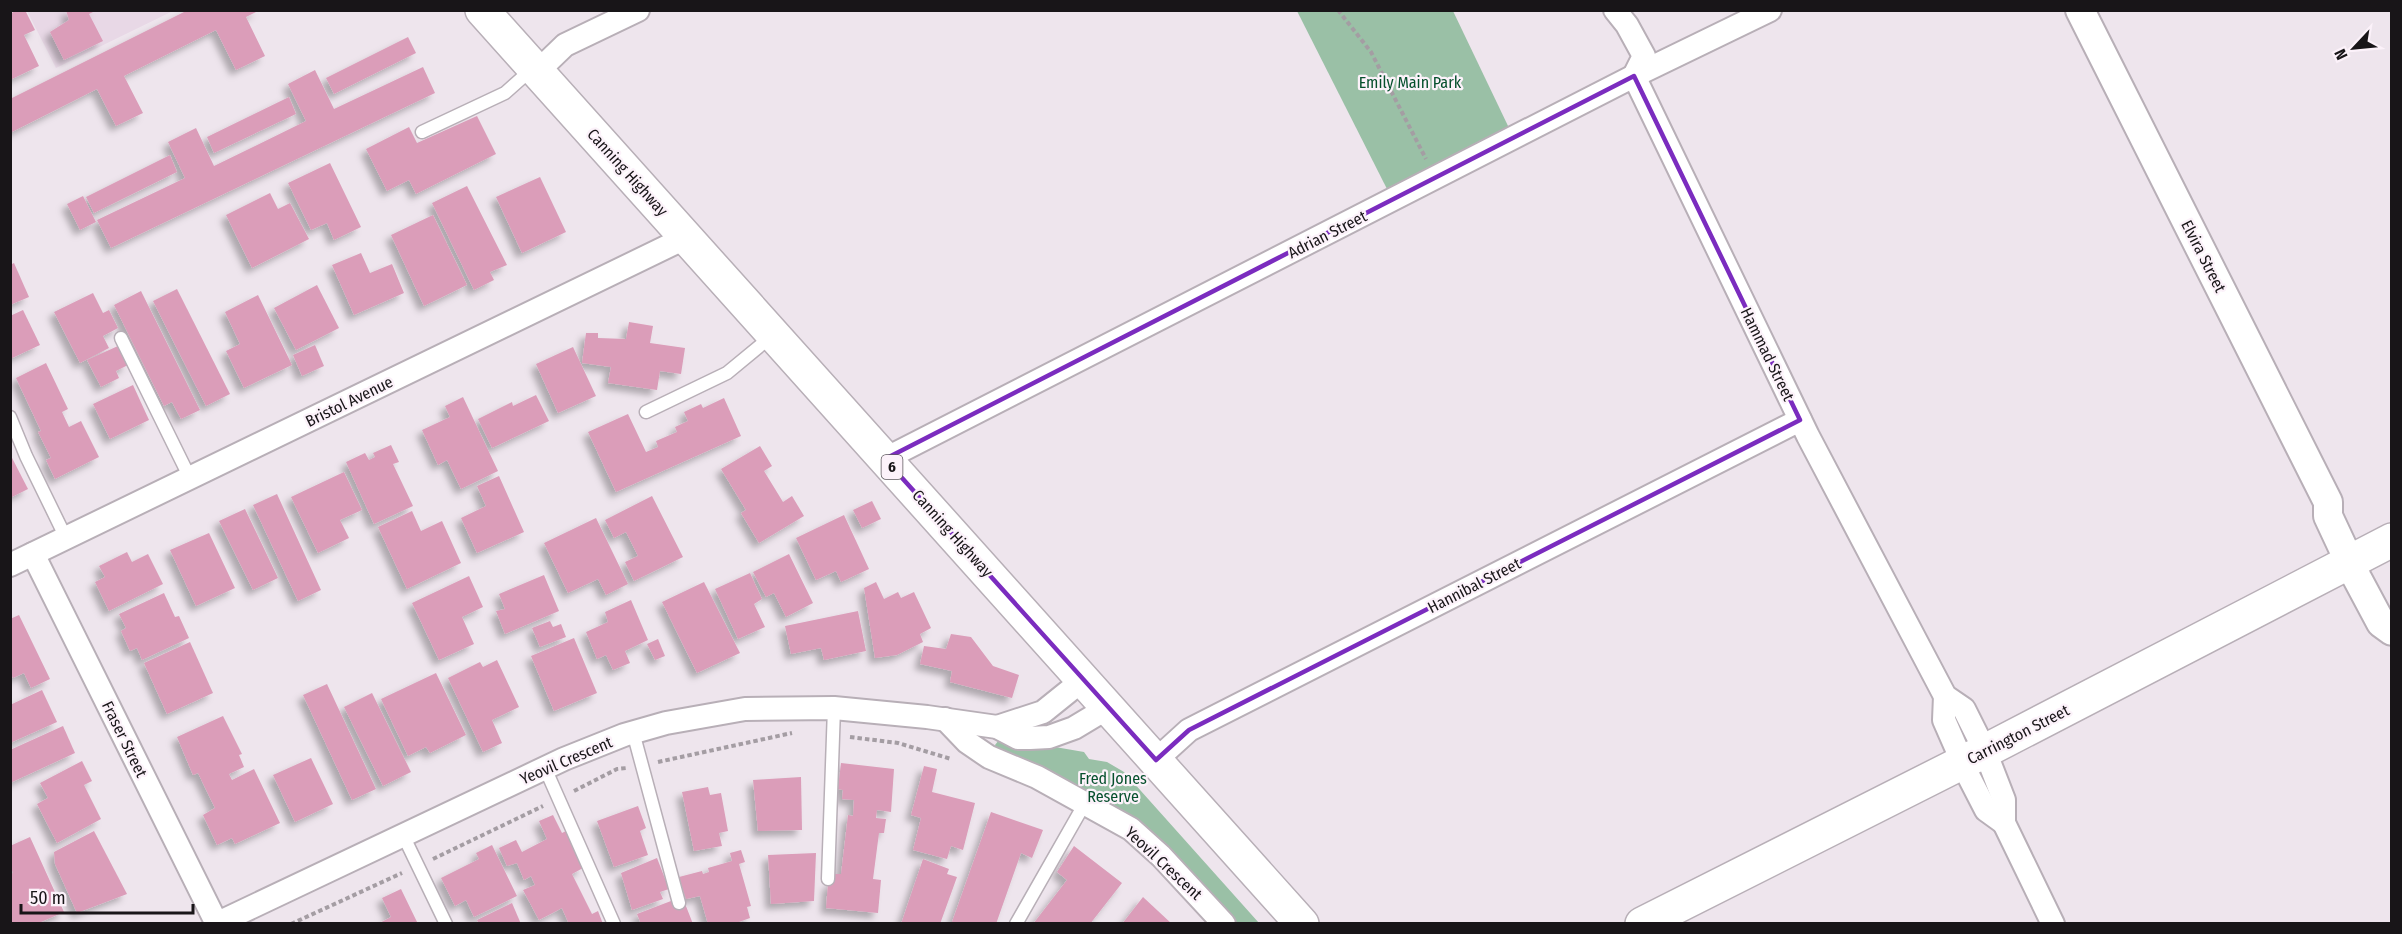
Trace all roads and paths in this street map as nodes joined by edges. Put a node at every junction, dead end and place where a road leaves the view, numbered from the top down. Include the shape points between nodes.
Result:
1 (482, 10) edge
2 (638, 10) edge
3 (1338, 10) edge
4 (1615, 10) edge
5 (1770, 10) edge
6 (2080, 10) edge
7 (535, 70) junction
8 (1634, 76) junction
9 (422, 132) dead end
10 (1436, 179) junction
11 (687, 237) junction
12 (774, 334) junction
13 (121, 338) dead end
14 (646, 412) dead end
15 (10, 417) edge
16 (1800, 420) junction
17 (885, 459) junction
18 (190, 478) junction
19 (66, 538) junction
20 (2391, 540) edge
21 (33, 554) junction
22 (10, 565) edge
23 (2366, 565) edge
24 (2391, 612) edge
25 (2391, 631) edge
26 (1084, 680) junction
27 (1109, 707) junction
28 (834, 708) junction
29 (945, 719) junction
30 (997, 727) junction
31 (633, 732) junction
32 (1156, 760) junction
33 (1977, 764) junction
34 (545, 768) junction
35 (1085, 803) junction
36 (403, 835) junction
37 (828, 879) dead end
38 (679, 903) dead end
39 (216, 923) edge
40 (446, 924) edge
41 (614, 924) edge
42 (1016, 924) edge
43 (1224, 924) edge
44 (1302, 924) edge
45 (1642, 924) edge
46 (1683, 924) edge
47 (2053, 924) edge

1 - 7 main road, Canning Highway / 6
2 - 7 street via 565,45
3 - 10 path via 1371,52
4 - 8 street via 1644,56
5 - 8 street, Adrian Street
6 - 23 street, Elvira Street via 2328,502 2328,516
7 - 9 lane via 505,93
7 - 11 main road, Canning Highway / 6
8 - 10 street, Adrian Street
8 - 16 street, Hammad Street
10 - 17 street, Adrian Street
11 - 12 main road, Canning Highway / 6
11 - 18 street, Bristol Avenue
12 - 14 lane via 727,373
12 - 17 main road, Canning Highway / 6
13 - 18 lane
15 - 19 lane
16 - 32 street, Hannibal Street via 1189,730
16 - 33 street, Hammad Street via 1946,696 1944,720
17 - 26 main road, Canning Highway / 6
18 - 19 street, Bristol Avenue
19 - 21 street, Bristol Avenue
20 - 23 main road, Carrington Street
21 - 22 street, Bristol Avenue
21 - 39 street, Fraser Street
23 - 24 street, Elvira Street
23 - 25 street, Elvira Street via 2381,622
23 - 33 main road, Carrington Street
26 - 27 main road, Canning Highway / 6
26 - 30 street, Yeovil Crescent via 1043,712
27 - 30 street, Yeovil Crescent via 1074,728 1049,737 1018,738
27 - 32 main road, Canning Highway / 6
28 - 29 street, Yeovil Crescent
28 - 31 street, Yeovil Crescent via 745,709
28 - 37 lane
29 - 30 street, Yeovil Crescent
29 - 35 street, Yeovil Crescent via 967,742 989,756
31 - 34 street, Yeovil Crescent
31 - 38 lane
32 - 44 main road, Canning Highway / 6
33 - 45 main road, Carrington Street
33 - 46 main road, Carrington Street
33 - 47 street, Hammad Street via 2004,800 2004,823
34 - 36 street, Yeovil Crescent
34 - 41 lane
35 - 42 lane
35 - 43 street, Yeovil Crescent via 1131,829
36 - 39 street, Yeovil Crescent
36 - 40 lane

